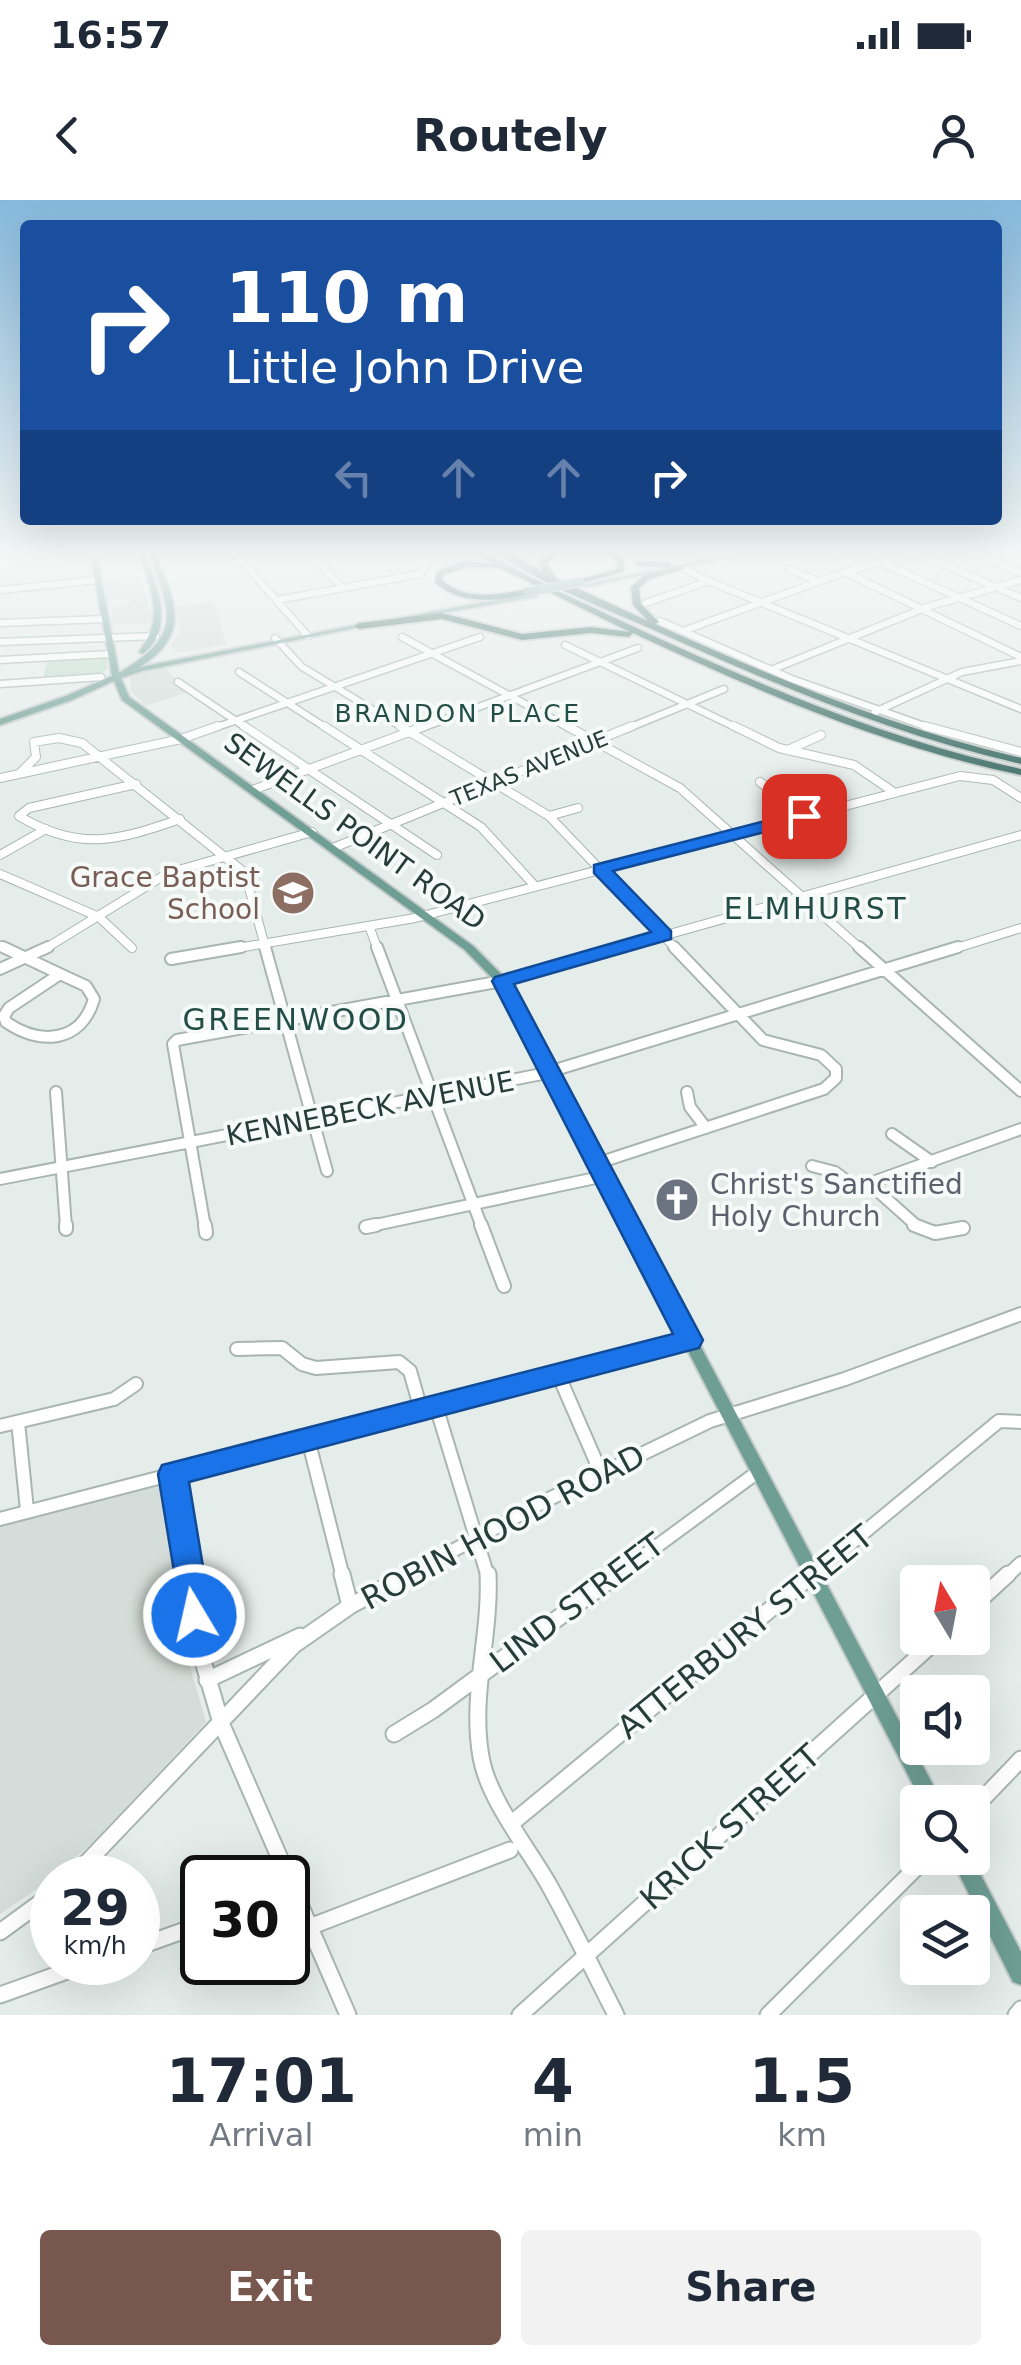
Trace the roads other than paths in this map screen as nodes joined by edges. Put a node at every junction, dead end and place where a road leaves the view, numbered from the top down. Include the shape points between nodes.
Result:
1 (156, 636) edge
2 (139, 637) edge
3 (167, 637) edge
4 (293, 637) edge
5 (480, 637) dead end
6 (633, 637) edge
7 (648, 637) edge
8 (661, 637) edge
9 (685, 637) edge
10 (685, 637) edge
11 (846, 637) edge
12 (852, 637) edge
13 (977, 637) edge
14 (108, 638) junction
15 (402, 638) dead end
16 (849, 638) junction
17 (277, 640) junction
18 (0, 642) edge
19 (565, 645) dead end
20 (666, 645) junction
21 (638, 648) dead end
22 (157, 650) junction
23 (432, 654) junction
24 (111, 657) junction
25 (175, 658) junction
26 (1021, 659) edge
27 (0, 660) edge
28 (600, 662) junction
29 (134, 663) junction
30 (771, 670) junction
31 (238, 672) dead end
32 (114, 674) junction
33 (101, 677) junction
34 (947, 678) junction
35 (44, 681) junction
36 (178, 682) dead end
37 (0, 684) edge
38 (335, 686) junction
39 (87, 689) junction
40 (724, 689) dead end
41 (70, 690) junction
42 (120, 690) junction
43 (509, 696) junction
44 (286, 703) junction
45 (687, 704) junction
46 (1020, 708) edge
47 (875, 712) junction
48 (0, 719) edge
49 (236, 720) junction
50 (410, 732) junction
51 (821, 735) dead end
52 (181, 738) junction
53 (594, 742) junction
54 (361, 750) junction
55 (787, 750) junction
56 (1021, 752) edge
57 (99, 756) junction
58 (1021, 767) edge
59 (308, 769) junction
60 (22, 772) junction
61 (0, 778) edge
62 (494, 782) junction
63 (760, 782) dead end
64 (136, 784) junction
65 (253, 790) junction
66 (896, 793) junction
67 (1021, 798) edge
68 (443, 803) junction
69 (578, 808) dead end
70 (549, 816) junction
71 (804, 816) junction
72 (180, 819) junction
73 (390, 825) junction
74 (46, 829) junction
75 (312, 832) junction
76 (732, 835) junction
77 (1021, 835) edge
78 (333, 848) junction
79 (223, 854) junction
80 (0, 855) edge
81 (437, 856) dead end
82 (600, 869) junction
83 (0, 874) edge
84 (535, 886) junction
85 (802, 896) junction
86 (256, 911) junction
87 (230, 915) dead end
88 (426, 916) junction
89 (100, 917) junction
90 (369, 926) junction
91 (1021, 928) edge
92 (664, 935) junction
93 (265, 943) junction
94 (0, 946) edge
95 (132, 948) dead end
96 (28, 959) junction
97 (171, 959) dead end
98 (0, 970) edge
99 (884, 970) junction
100 (60, 974) junction
101 (502, 981) junction
102 (397, 1000) junction
103 (739, 1014) junction
104 (286, 1020) junction
105 (550, 1072) junction
106 (1021, 1091) edge
107 (56, 1092) dead end
108 (687, 1092) dead end
109 (433, 1096) junction
110 (314, 1118) junction
111 (706, 1128) junction
112 (1021, 1130) edge
113 (892, 1134) dead end
114 (190, 1142) junction
115 (932, 1162) junction
116 (812, 1166) dead end
117 (62, 1168) junction
118 (601, 1170) junction
119 (327, 1171) dead end
120 (0, 1179) edge
121 (871, 1185) junction
122 (474, 1204) junction
123 (366, 1227) dead end
124 (964, 1228) dead end
125 (66, 1230) dead end
126 (206, 1233) dead end
127 (504, 1286) dead end
128 (1021, 1314) edge
129 (690, 1340) junction
130 (237, 1349) dead end
131 (558, 1374) junction
132 (136, 1384) dead end
133 (428, 1408) junction
134 (728, 1413) junction
135 (18, 1422) junction
136 (1021, 1422) edge
137 (0, 1426) edge
138 (308, 1439) junction
139 (760, 1470) junction
140 (601, 1472) junction
141 (172, 1474) junction
142 (27, 1510) junction
143 (0, 1519) edge
144 (478, 1537) junction
145 (1021, 1563) edge
146 (814, 1576) junction
147 (990, 1591) edge
148 (350, 1606) junction
149 (310, 1632) junction
150 (920, 1655) edge
151 (478, 1677) junction
152 (207, 1680) junction
153 (876, 1695) junction
154 (221, 1724) junction
155 (394, 1734) dead end
156 (1021, 1759) edge
157 (923, 1785) edge
158 (990, 1791) edge
159 (512, 1822) junction
160 (510, 1850) dead end
161 (94, 1855) edge
162 (276, 1855) edge
163 (909, 1875) edge
164 (970, 1875) edge
165 (30, 1910) edge
166 (310, 1923) edge
167 (312, 1926) junction
168 (0, 1932) edge
169 (586, 1958) junction
170 (1021, 1974) edge
171 (30, 1984) edge
172 (0, 1995) edge
173 (1021, 2009) edge
174 (348, 2015) edge
175 (520, 2015) edge
176 (616, 2015) edge
177 (768, 2015) edge
178 (1016, 2015) edge

1 - 29 main road
2 - 14 street
3 - 22 main road
4 - 17 main road
5 - 23 street
6 - 20 highway
7 - 20 highway
8 - 58 highway via 822,710
9 - 58 highway via 870,720
10 - 30 street
11 - 16 street
12 - 16 street
13 - 26 street
14 - 18 street
14 - 24 main road
15 - 23 street
16 - 30 street
16 - 34 street
17 - 25 main road
17 - 32 main road
17 - 38 street via 297,663
19 - 28 street
20 - 58 highway via 856,728 941,754
21 - 28 street
22 - 25 main road
22 - 29 main road
23 - 38 street
23 - 43 street
24 - 27 street
24 - 29 main road
24 - 32 main road
25 - 29 main road
26 - 34 street
28 - 43 street
28 - 45 street
29 - 32 main road
30 - 47 street
31 - 44 street
32 - 33 main road
32 - 39 main road
32 - 42 main road
33 - 35 street
33 - 41 main road
34 - 46 street
34 - 47 street
35 - 37 street
35 - 41 street
36 - 49 street
38 - 44 street
38 - 50 street
39 - 42 main road
39 - 48 main road
40 - 45 street, TEXAS AVENUE
41 - 48 main road
42 - 52 main road, SEWELLS POINT ROAD
43 - 50 street
43 - 53 street
44 - 49 street
44 - 54 street
45 - 53 street, TEXAS AVENUE
45 - 55 street
47 - 56 street
49 - 52 street
49 - 59 street
50 - 54 street
50 - 62 street
51 - 55 street
52 - 57 street
52 - 65 main road, SEWELLS POINT ROAD
53 - 62 street, TEXAS AVENUE
53 - 76 street via 677,786
54 - 59 street
54 - 68 street
55 - 66 street via 854,765
57 - 60 street
57 - 60 street via 72,739 36,741 36,757
57 - 64 street
59 - 65 street
59 - 73 street
60 - 61 street
62 - 68 street, TEXAS AVENUE
62 - 70 street
63 - 71 street
64 - 72 street
64 - 74 street via 19,814
65 - 75 main road, SEWELLS POINT ROAD
66 - 67 street via 978,776
66 - 71 street
68 - 73 street, TEXAS AVENUE
68 - 84 street via 489,834
69 - 70 street
70 - 82 street
71 - 76 street
72 - 74 street via 99,844
72 - 79 street
73 - 78 street, TEXAS AVENUE
73 - 81 street
74 - 80 street
75 - 78 main road, SEWELLS POINT ROAD
75 - 79 street
76 - 82 street
76 - 85 street
77 - 85 street
78 - 88 main road, SEWELLS POINT ROAD
79 - 86 street via 245,873
79 - 89 street via 155,879
82 - 84 street
82 - 92 street
83 - 89 street
84 - 88 street
85 - 92 street
85 - 99 street
86 - 87 street
86 - 93 street
88 - 90 street
88 - 101 main road, SEWELLS POINT ROAD
89 - 95 street
89 - 96 street
90 - 93 street
90 - 102 street
91 - 99 street, KENNEBECK AVENUE
92 - 101 street
92 - 103 street
93 - 97 street
93 - 104 street
94 - 96 street
96 - 98 street
96 - 100 street
99 - 103 street, KENNEBECK AVENUE
99 - 106 street
100 - 100 street via 9,1008 6,1022 45,1038 89,1014 90,991
101 - 102 street
101 - 105 main road, SEWELLS POINT ROAD
102 - 104 street
102 - 109 street
103 - 105 street, KENNEBECK AVENUE
103 - 111 street via 769,1044 819,1052 834,1064 836,1078
104 - 110 street
104 - 114 street via 172,1044
105 - 109 street, KENNEBECK AVENUE
105 - 118 main road, SEWELLS POINT ROAD
107 - 117 street
108 - 111 street
109 - 110 street, KENNEBECK AVENUE
109 - 122 street
110 - 114 street, KENNEBECK AVENUE
110 - 119 street
111 - 118 street
112 - 115 street
113 - 115 street
114 - 117 street, KENNEBECK AVENUE
114 - 126 street
115 - 121 street
116 - 121 street via 835,1172 852,1187
117 - 120 street, KENNEBECK AVENUE
117 - 125 street
118 - 122 street
118 - 129 main road, SEWELLS POINT ROAD
121 - 124 street via 924,1232
122 - 123 street
122 - 127 street
128 - 134 street, ROBIN HOOD ROAD via 845,1380
129 - 131 street
129 - 134 main road, SEWELLS POINT ROAD
130 - 133 street via 282,1348 316,1368 399,1362
131 - 133 street
131 - 140 street
132 - 135 street via 114,1398
133 - 138 street
133 - 144 street
134 - 139 main road, SEWELLS POINT ROAD
134 - 140 street, ROBIN HOOD ROAD
135 - 137 street
135 - 142 street
136 - 146 street, ATTERBURY STREET via 1004,1419
138 - 141 street
138 - 148 street
139 - 146 main road, SEWELLS POINT ROAD
139 - 151 street, LIND STREET
140 - 144 street, ROBIN HOOD ROAD
141 - 142 street
141 - 152 street
142 - 143 street
144 - 148 street, ROBIN HOOD ROAD
144 - 151 street via 490,1591
145 - 147 street
146 - 153 main road, SEWELLS POINT ROAD
146 - 159 street, ATTERBURY STREET
148 - 149 street, ROBIN HOOD ROAD
149 - 152 street
149 - 154 street, ROBIN HOOD ROAD
150 - 153 street, KRICK STREET
151 - 155 street, LIND STREET
151 - 159 street via 474,1723 481,1761
152 - 154 street
153 - 157 main road, SEWELLS POINT ROAD
153 - 169 street, KRICK STREET
154 - 161 street, ROBIN HOOD ROAD
154 - 162 street
156 - 158 street
159 - 169 street
160 - 167 street
163 - 177 street
164 - 170 main road
165 - 168 street
166 - 167 street
167 - 174 street
169 - 175 street, KRICK STREET
169 - 176 street
171 - 172 street
173 - 178 street

